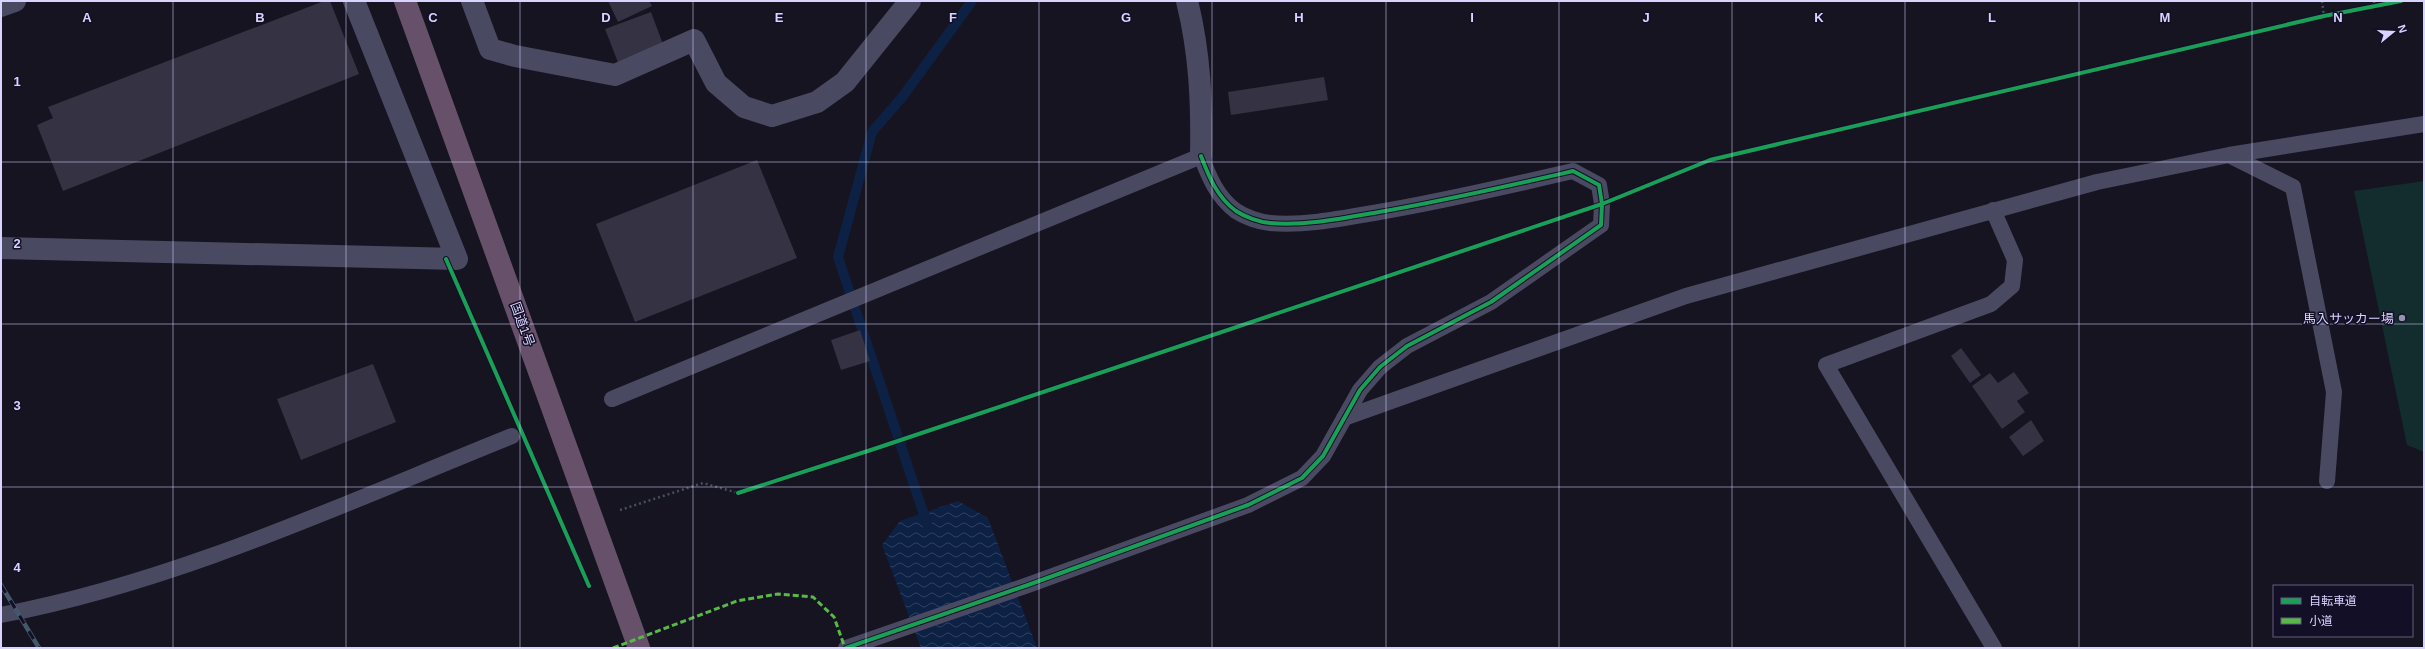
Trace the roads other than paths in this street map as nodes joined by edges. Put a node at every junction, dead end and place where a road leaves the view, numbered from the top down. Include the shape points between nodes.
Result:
1 (15, 1) edge
2 (354, 1) edge
3 (405, 1) edge
4 (472, 1) edge
5 (910, 1) edge
6 (1187, 1) edge
7 (1, 6) edge
8 (2424, 124) edge
9 (2229, 155) junction
10 (1201, 156) junction
11 (1993, 210) junction
12 (1, 248) edge
13 (612, 399) dead end
14 (1344, 418) junction
15 (512, 436) dead end
16 (2326, 481) dead end
17 (1, 615) edge
18 (639, 648) edge
19 (846, 648) edge
20 (1994, 648) edge

1 - 7 street
2 - 12 street via 457,259
3 - 18 highway, 国道1号
4 - 5 street via 490,49 615,74 694,40 716,83 744,107 772,116 817,102 846,82
6 - 10 street via 1194,30 1202,91
8 - 9 lane
9 - 11 lane via 2097,182
9 - 16 lane via 2292,187 2334,392
10 - 13 lane
10 - 14 lane via 1213,187 1236,211 1249,218 1270,223 1313,222 1357,216 1451,200 1573,172 1598,185 1602,204 1601,225 1491,302 1407,346 1380,367 1360,390
11 - 14 lane via 1686,296
11 - 20 lane via 2015,260 2012,286 1991,304 1826,365
14 - 19 lane via 1323,456 1302,478 1248,505
15 - 17 lane via 212,556 91,596

